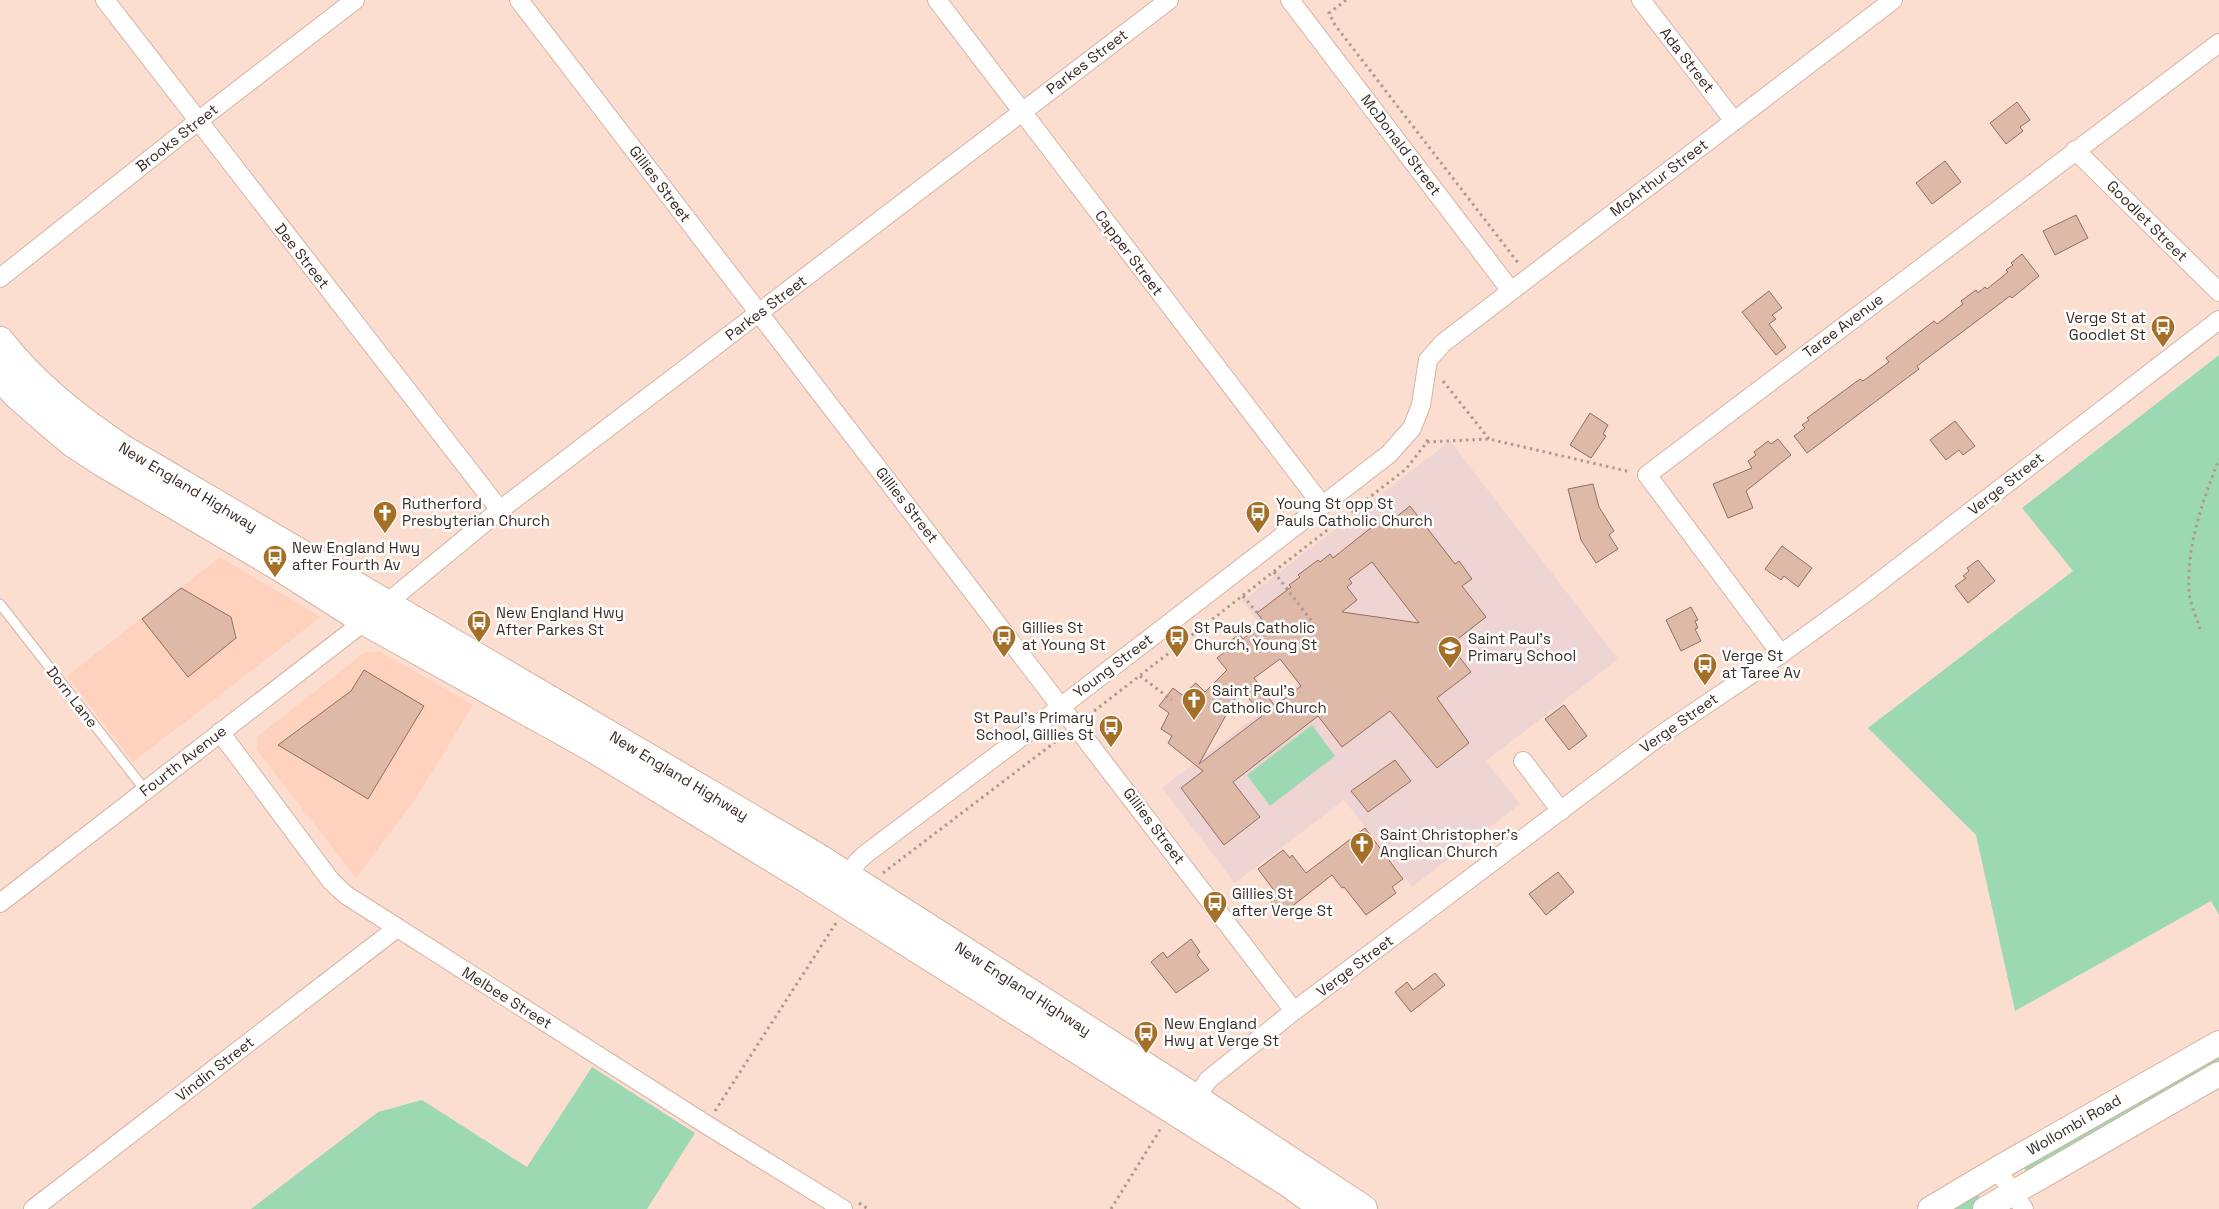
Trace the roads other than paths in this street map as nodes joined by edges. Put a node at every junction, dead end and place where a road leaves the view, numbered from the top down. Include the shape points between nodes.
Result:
1 (106, 0) edge
2 (355, 0) edge
3 (519, 0) edge
4 (937, 0) edge
5 (1169, 0) edge
6 (1290, 0) edge
7 (1641, 0) edge
8 (1892, 0) edge
9 (2219, 43) edge
10 (1021, 112) junction
11 (198, 121) junction
12 (1734, 121) junction
13 (2075, 150) junction
14 (0, 278) edge
15 (1511, 291) junction
16 (2219, 292) edge
17 (759, 314) junction
18 (2219, 320) edge
19 (0, 341) edge
20 (1428, 360) joint
21 (0, 375) edge
22 (1322, 505) junction
23 (500, 510) junction
24 (386, 603) junction
25 (0, 604) edge
26 (366, 620) junction
27 (1781, 654) junction
28 (1061, 706) junction
29 (220, 732) junction
30 (1523, 761) dead end
31 (145, 790) junction
32 (1561, 811) junction
33 (840, 898) junction
34 (0, 903) edge
35 (397, 928) junction
36 (1294, 1011) junction
37 (2219, 1043) edge
38 (2219, 1074) edge
39 (1196, 1099) junction
40 (1997, 1169) junction
41 (2018, 1201) edge
42 (820, 1203) edge
43 (1363, 1208) edge
44 (33, 1209) edge
45 (843, 1209) edge
46 (1324, 1209) edge
47 (1930, 1209) edge
48 (1985, 1209) edge

1 - 11 street, Dee Street
2 - 11 street, Brooks Street
3 - 17 street, Gillies Street
4 - 10 street, Capper Street
5 - 10 street, Parkes Street
6 - 15 street, McDonald Street
7 - 12 street, Ada Street
8 - 12 street, McArthur Street
9 - 13 street, Taree Avenue
10 - 17 street, Parkes Street
10 - 22 street, Capper Street
11 - 14 street, Brooks Street
11 - 23 street, Dee Street
12 - 15 street, McArthur Street
13 - 16 street, Goodlet Street
13 - 27 street, Taree Avenue via 1647,475
15 - 20 street, McArthur Street via 1443,343
17 - 23 street, Parkes Street
17 - 28 street, Gillies Street
18 - 27 street, Verge Street
19 - 24 highway, New England Highway via 55,400 121,448
20 - 22 street, Young Street via 1421,404 1412,428 1389,454
21 - 26 highway, New England Highway via 16,394 73,443
22 - 28 street, Young Street
23 - 24 street, Parkes Street
24 - 26 street, Parkes Street
24 - 33 highway, New England Highway via 816,857
25 - 31 lane, Dorn Lane
26 - 29 street, Fourth Avenue
26 - 33 highway, New England Highway via 593,748
27 - 32 street, Verge Street via 1665,732
28 - 33 street, Young Street via 867,853
28 - 36 street, Gillies Street
29 - 31 street, Fourth Avenue
29 - 35 street, Melbee Street via 332,881 354,901
30 - 32 street
31 - 34 street, Fourth Avenue
32 - 36 street, Verge Street
33 - 39 highway, New England Highway
33 - 46 highway, New England Highway via 1290,1182
35 - 42 street, Melbee Street via 707,1125
35 - 44 street, Vindin Street
36 - 39 street, Verge Street via 1208,1080
37 - 40 main road, Wollombi Road
38 - 41 main road, Wollombi Road
39 - 43 highway, New England Highway
40 - 41 street
40 - 47 main road, Wollombi Road
41 - 48 main road, Wollombi Road
42 - 45 street, Melbee Street

